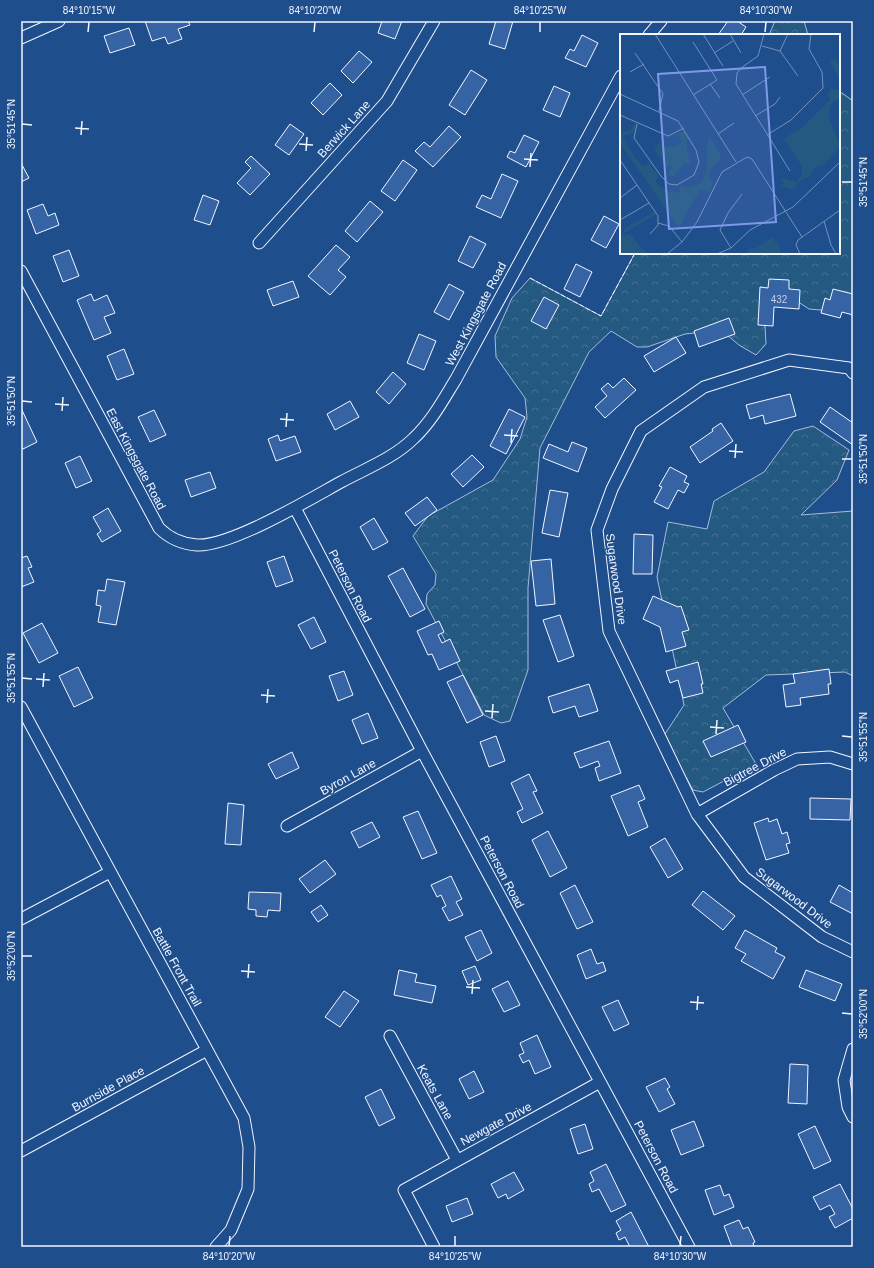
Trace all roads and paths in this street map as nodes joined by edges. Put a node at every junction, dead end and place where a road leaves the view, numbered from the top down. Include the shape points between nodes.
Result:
1 (59, 21) edge
2 (434, 21) edge
3 (660, 21) edge
4 (650, 34) edge
5 (21, 38) edge
6 (620, 78) edge
7 (259, 243) dead end
8 (21, 271) edge
9 (853, 373) edge
10 (295, 508) junction
11 (21, 707) edge
12 (422, 751) junction
13 (853, 764) edge
14 (697, 814) junction
15 (286, 826) dead end
16 (110, 872) junction
17 (21, 919) edge
18 (853, 952) edge
19 (390, 1036) dead end
20 (853, 1049) edge
21 (207, 1050) junction
22 (600, 1082) junction
23 (853, 1117) edge
24 (21, 1151) edge
25 (457, 1160) junction
26 (216, 1247) edge
27 (434, 1247) edge
28 (689, 1247) edge

1 - 5 street
2 - 7 street, Berwick Lane via 387,101
3 - 4 street
6 - 10 street, West Kingsgate Road via 434,416 414,439 389,457
8 - 10 street, East Kingsgate Road via 145,504 159,528 169,537 197,545 216,542 240,534
9 - 14 street, Sugarwood Drive via 849,368 789,360 704,387 641,431 612,489 597,530 610,631
10 - 12 street, Peterson Road
11 - 16 street, Battle Front Trail
12 - 15 street, Byron Lane
12 - 22 street, Peterson Road
13 - 14 street, Bigtree Drive via 830,757 797,759
14 - 18 street, Sugarwood Drive via 744,877 822,937
16 - 17 street
16 - 21 street, Battle Front Trail
19 - 25 street, Keats Lane
20 - 23 street via 844,1080 848,1107
21 - 24 street, Burnside Place
21 - 26 street, Battle Front Trail via 244,1118 249,1147 248,1189 231,1230
22 - 25 street, Newgate Drive
22 - 28 street, Peterson Road
25 - 27 street, Newgate Drive via 404,1190

